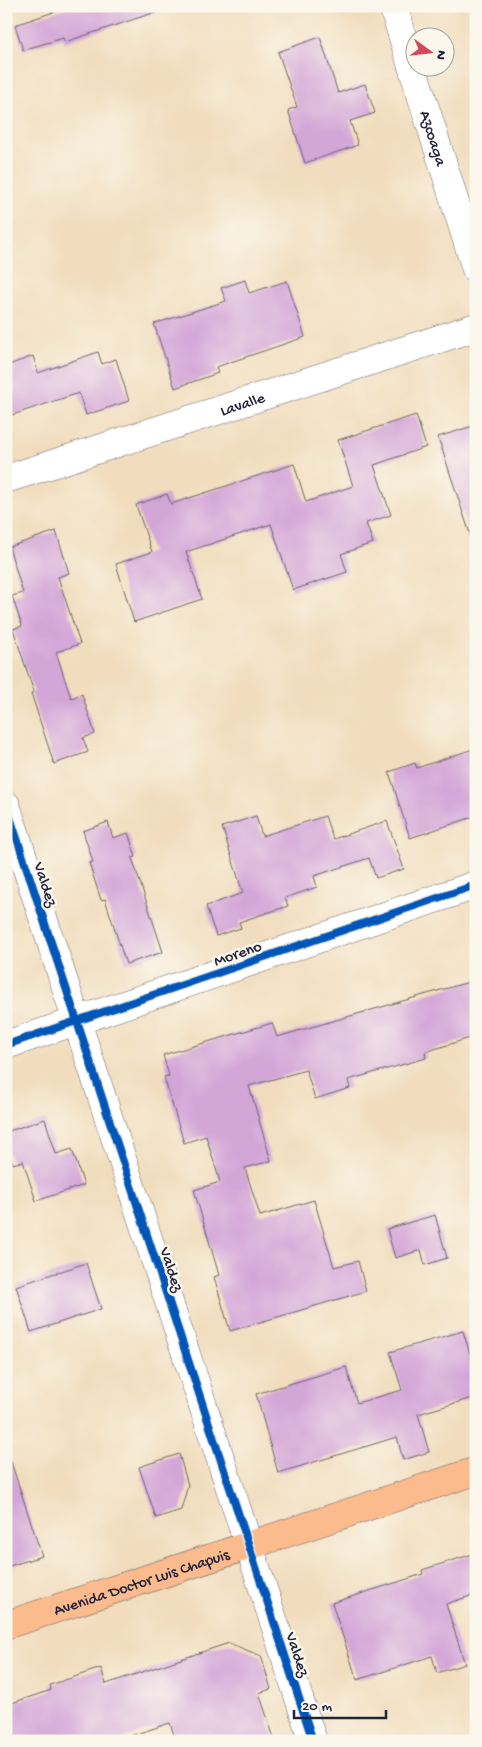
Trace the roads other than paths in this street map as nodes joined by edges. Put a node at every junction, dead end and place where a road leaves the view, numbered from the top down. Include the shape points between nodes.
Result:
1 (393, 6) edge
2 (476, 269) edge
3 (476, 327) edge
4 (6, 479) edge
5 (6, 805) edge
6 (476, 885) edge
7 (77, 1021) junction
8 (6, 1045) edge
9 (476, 1471) edge
10 (249, 1545) junction
11 (6, 1625) edge
12 (313, 1741) edge

1 - 2 street, Azcoaga
3 - 4 street, Lavalle
5 - 7 street, Valdez
6 - 7 street, Moreno
7 - 8 street, Moreno
7 - 10 street, Valdez
9 - 10 main road, Avenida Doctor Luis Chapuis
10 - 11 main road, Avenida Doctor Luis Chapuis
10 - 12 street, Valdez

